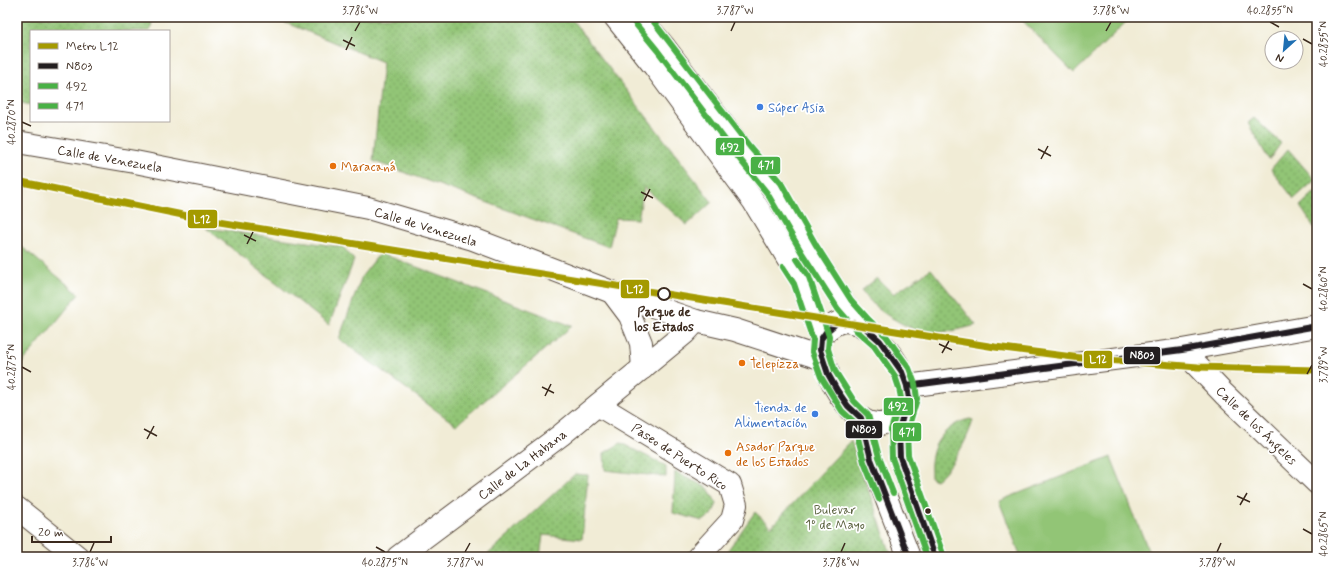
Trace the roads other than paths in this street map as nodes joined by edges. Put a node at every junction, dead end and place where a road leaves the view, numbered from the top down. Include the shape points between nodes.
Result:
1 (615, 17) edge
2 (640, 17) edge
3 (17, 142) edge
4 (612, 292) junction
5 (696, 321) junction
6 (863, 326) junction
7 (1317, 326) edge
8 (822, 349) junction
9 (1182, 350) junction
10 (643, 368) junction
11 (907, 386) junction
12 (598, 405) junction
13 (905, 408) junction
14 (861, 418) junction
15 (1317, 483) edge
16 (17, 508) edge
17 (78, 557) edge
18 (398, 557) edge
19 (698, 557) edge
20 (909, 557) edge
21 (936, 557) edge

1 - 8 street via 754,202 801,280
2 - 6 street via 774,188 845,305
3 - 4 street, Calle de Venezuela via 135,162 368,208 473,239
4 - 5 street, Calle de Venezuela
4 - 10 street via 630,316 641,343
5 - 8 street, Calle de Venezuela
5 - 10 street, Calle de La Habana
6 - 8 street via 853,322 838,322 826,332
6 - 11 street via 894,359
7 - 9 street
8 - 14 street via 828,374 837,390 848,406
9 - 11 street
9 - 15 street, Calle de los Ángeles
10 - 12 street, Calle de La Habana
11 - 13 street via 909,399
12 - 18 street, Calle de La Habana
12 - 19 street, Paseo de Puerto Rico via 730,485 736,505 732,520
13 - 14 street via 895,419 884,423 871,423
13 - 21 street via 899,431 900,457
14 - 20 street via 871,460
16 - 17 street

